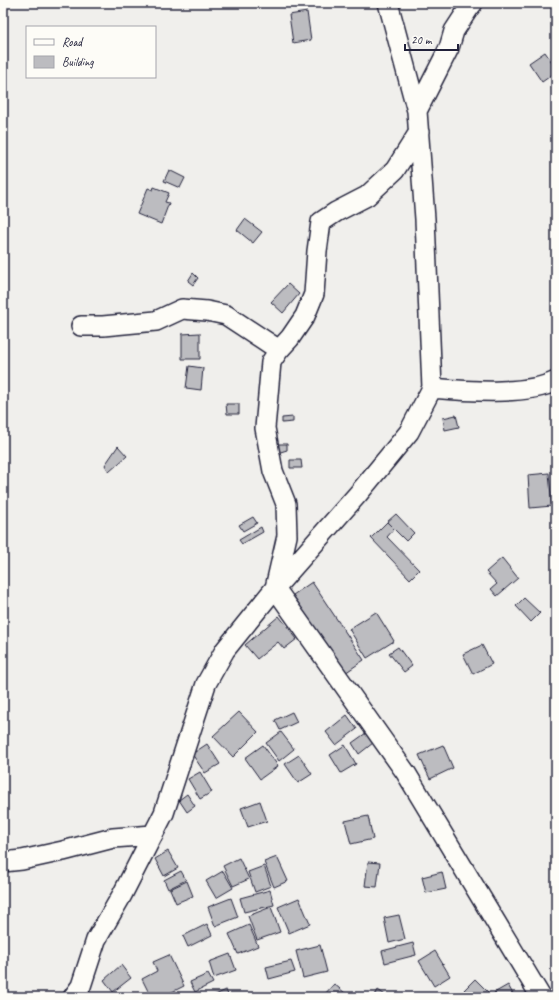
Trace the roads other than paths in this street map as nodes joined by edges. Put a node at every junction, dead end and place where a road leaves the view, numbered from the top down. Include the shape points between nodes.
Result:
1 (388, 3) edge
2 (473, 3) edge
3 (417, 111) junction
4 (419, 132) junction
5 (81, 326) dead end
6 (279, 350) junction
7 (556, 381) edge
8 (432, 388) junction
9 (274, 588) junction
10 (153, 835) junction
11 (3, 862) edge
12 (73, 997) edge
13 (541, 997) edge

1 - 3 street
2 - 3 street via 454,31 449,48
3 - 4 street
4 - 6 street via 395,170 367,196 320,222 314,294 305,316
4 - 8 street
5 - 6 street via 156,321 182,309 207,311 226,315
6 - 9 street via 270,362 265,428 272,471 286,504 287,536
7 - 8 street via 519,390 463,391
8 - 9 street via 409,432 358,494
9 - 10 street via 225,650 206,684 164,813
9 - 13 street via 406,773
10 - 11 street via 113,838 22,860
10 - 12 street via 96,940 81,986

